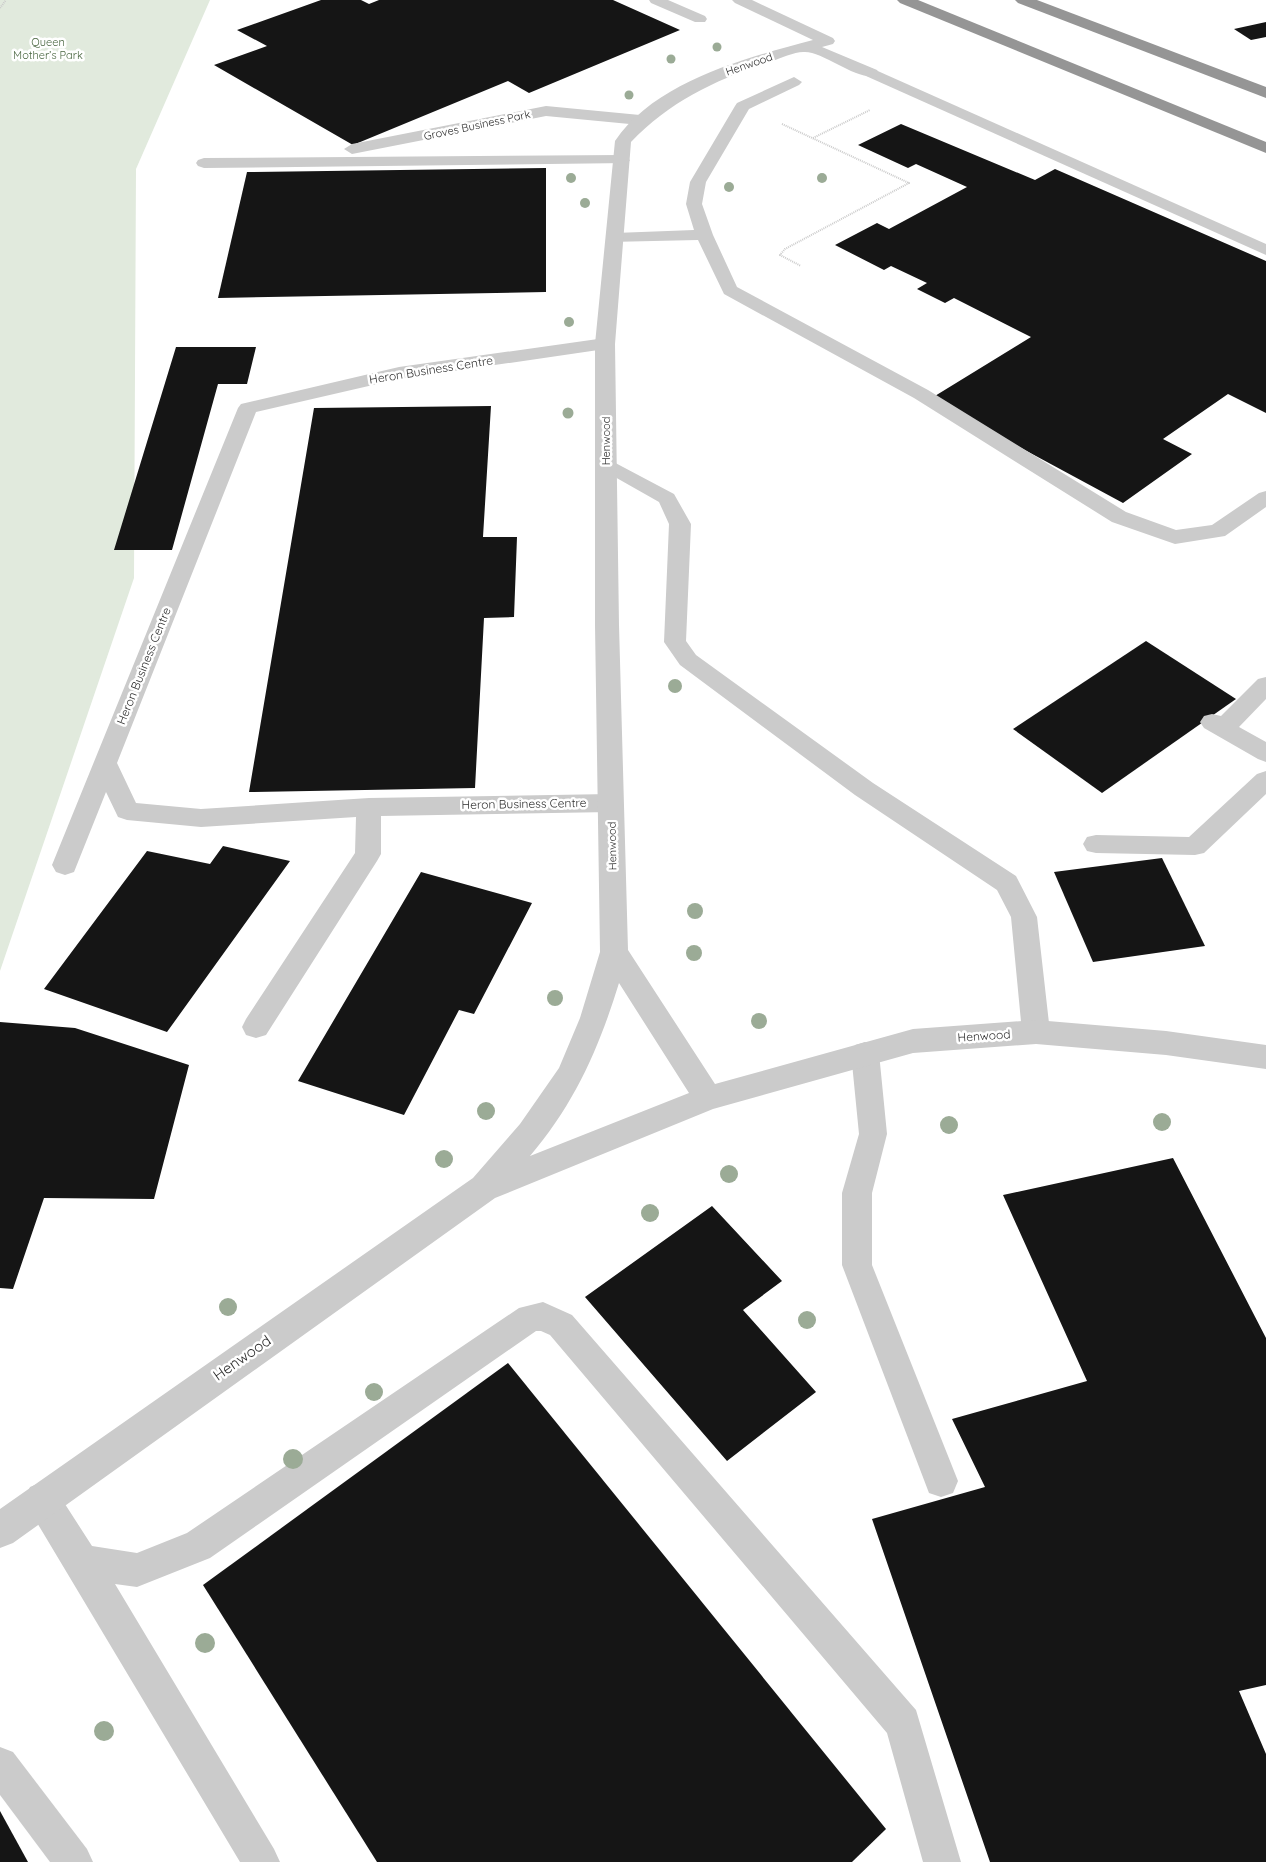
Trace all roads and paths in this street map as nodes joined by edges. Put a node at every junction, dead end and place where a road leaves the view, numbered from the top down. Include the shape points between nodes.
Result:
1 (6, 0) edge
2 (656, 0) edge
3 (740, 0) edge
4 (906, 0) edge
5 (1023, 0) edge
6 (0, 8) edge
7 (700, 20) dead end
8 (808, 46) junction
9 (871, 73) joint
10 (794, 82) dead end
11 (910, 91) junction
12 (1266, 93) edge
13 (743, 106) junction
14 (640, 120) junction
15 (812, 138) junction
16 (1266, 148) edge
17 (316, 151) dead end
18 (622, 160) junction
19 (204, 163) dead end
20 (704, 235) junction
21 (615, 238) junction
22 (1266, 250) edge
23 (801, 266) dead end
24 (605, 344) junction
25 (606, 464) junction
26 (1266, 497) edge
27 (1266, 685) edge
28 (1266, 753) edge
29 (105, 763) junction
30 (1266, 780) edge
31 (611, 803) junction
32 (369, 807) junction
33 (1096, 844) dead end
34 (65, 865) dead end
35 (614, 952) junction
36 (256, 1027) dead end
37 (1036, 1032) junction
38 (865, 1053) junction
39 (1266, 1057) edge
40 (708, 1098) junction
41 (484, 1188) junction
42 (941, 1481) dead end
43 (42, 1499) junction
44 (0, 1530) edge
45 (82, 1562) junction
46 (0, 1766) edge
47 (74, 1862) edge
48 (261, 1862) edge
49 (942, 1862) edge

1 - 6 path
2 - 7 lane
3 - 8 street, Henwood via 827,42
4 - 16 highway
5 - 12 highway
8 - 9 street
8 - 14 street, Henwood via 750,62 704,81
9 - 11 lane
10 - 13 lane
11 - 15 path
11 - 22 lane
13 - 15 path
13 - 20 lane via 698,182 694,204
14 - 17 lane, Groves Business Park via 546,110 363,148
14 - 18 street, Henwood via 623,141
15 - 23 path via 909,183 784,249 780,255
18 - 19 lane
18 - 21 street, Henwood
20 - 21 lane
20 - 26 lane via 730,290 921,394 1119,517 1176,537 1218,531
21 - 24 street, Henwood
24 - 25 street, Henwood
24 - 29 lane, Heron Business Centre via 399,373 248,408
25 - 31 street, Henwood
25 - 37 lane via 667,498 680,524 675,642 688,660 864,789 1007,883 1024,917
27 - 28 lane via 1218,725
29 - 32 lane, Heron Business Centre via 126,810 201,818
29 - 34 lane
30 - 33 lane via 1195,846
31 - 32 lane, Heron Business Centre
31 - 35 street, Henwood
32 - 36 lane via 368,854
35 - 40 street
35 - 41 street, Henwood via 594,1018 571,1074 531,1133
37 - 38 street, Henwood via 913,1041
37 - 39 street, Henwood via 1166,1043
38 - 40 street, Henwood
38 - 42 lane via 873,1134 857,1193 857,1265
40 - 41 street, Henwood
41 - 43 street, Henwood
43 - 44 street, Henwood
43 - 45 lane
45 - 48 lane
45 - 49 lane via 137,1570 198,1546 530,1318 543,1316 561,1325 903,1722
46 - 47 lane

